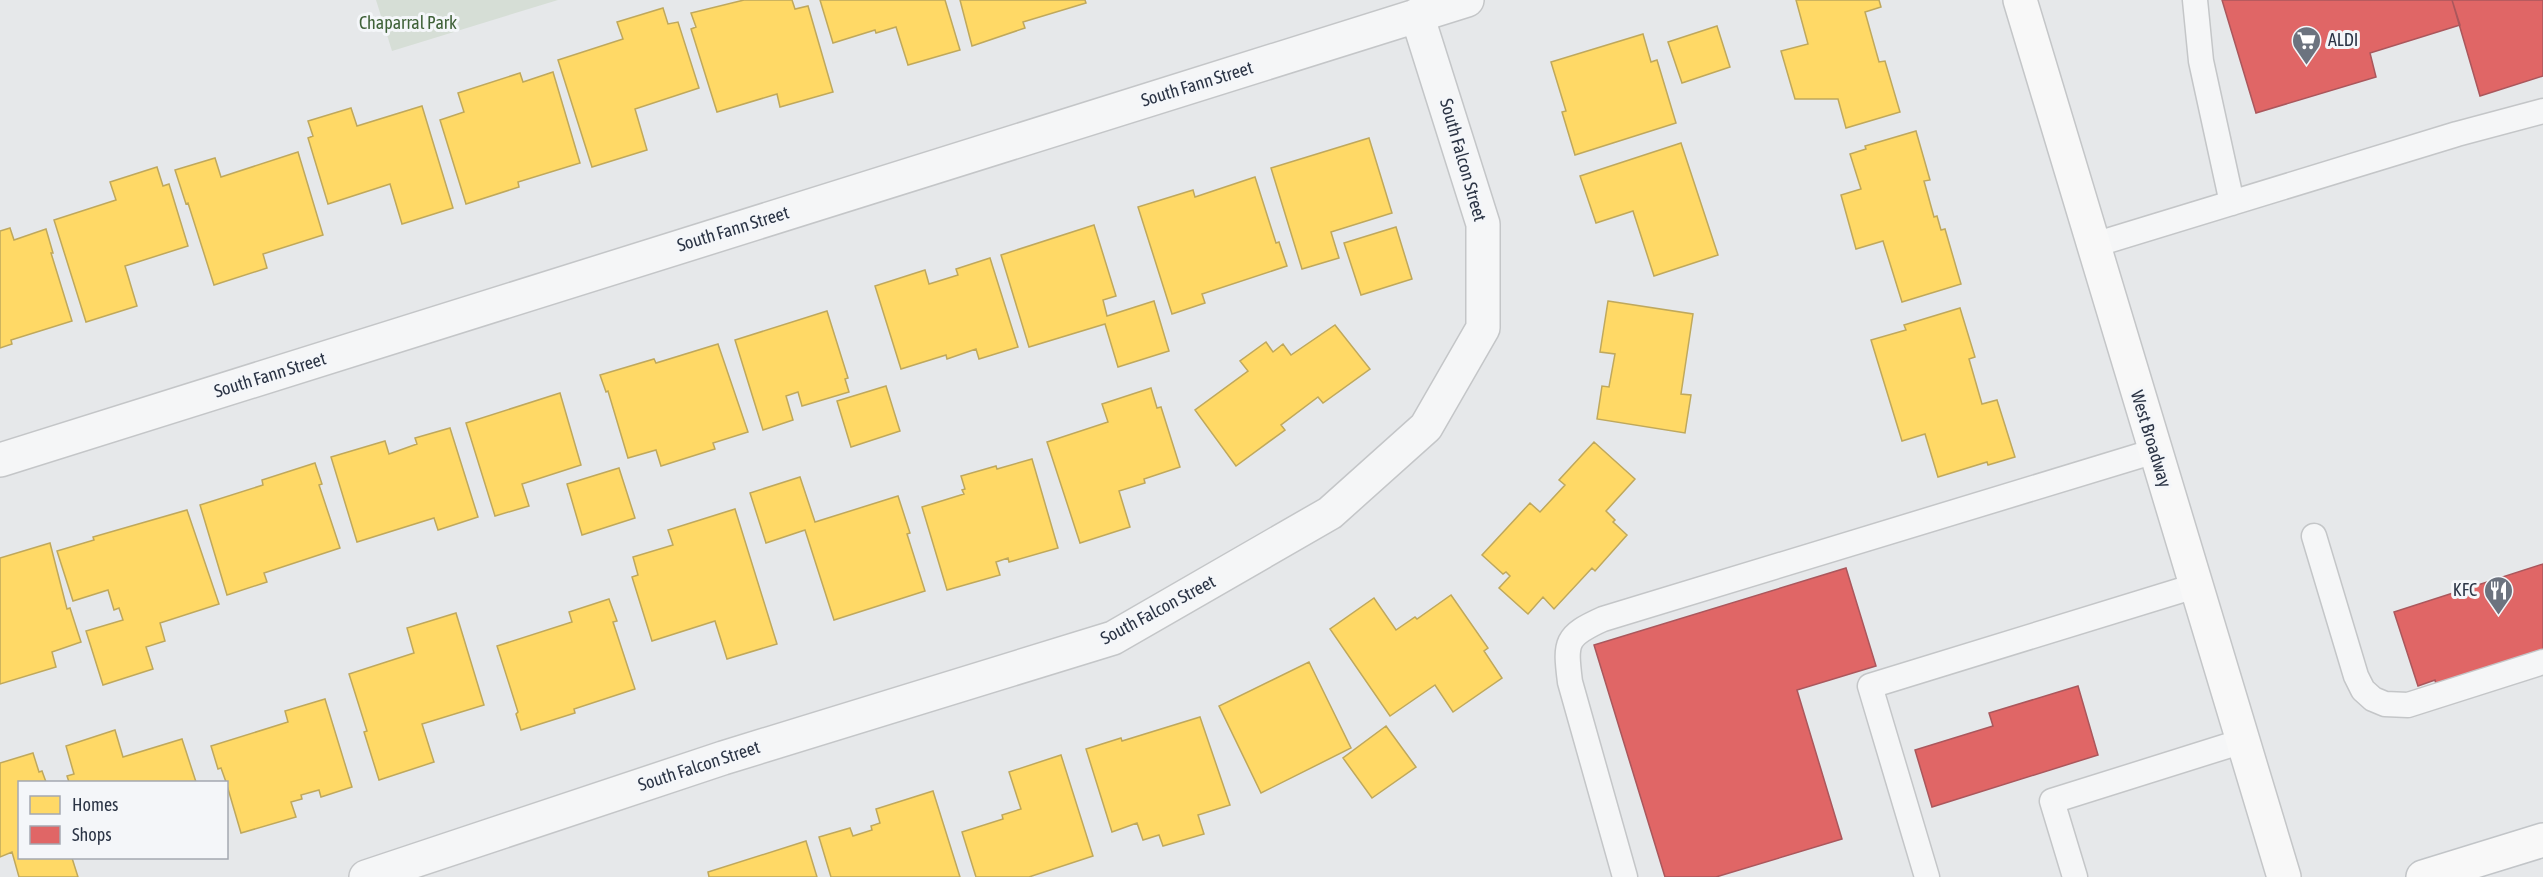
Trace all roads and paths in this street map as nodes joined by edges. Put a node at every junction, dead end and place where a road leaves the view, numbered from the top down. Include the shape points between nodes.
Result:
1 (1467, 0) edge
2 (2019, 0) edge
3 (2195, 0) edge
4 (1417, 15) junction
5 (2543, 111) edge
6 (2232, 203) junction
7 (2094, 245) junction
8 (2155, 451) junction
9 (0, 460) edge
10 (2314, 536) dead end
11 (2195, 586) junction
12 (2543, 662) edge
13 (2243, 741) junction
14 (2543, 840) edge
15 (366, 877) edge
16 (1625, 877) edge
17 (1927, 877) edge
18 (2075, 877) edge
19 (2284, 877) edge
20 (2423, 877) edge

1 - 4 street, South Fann Street
2 - 7 main road, West Broadway
3 - 6 lane via 2201,60
4 - 9 street, South Fann Street
4 - 15 street, South Falcon Street via 1483,224 1483,328 1426,427 1330,513 1113,638 723,758
5 - 6 lane
6 - 7 lane
7 - 8 main road, West Broadway
8 - 11 main road, West Broadway
8 - 16 lane via 1603,619 1578,630 1566,650 1570,682
10 - 12 lane via 2356,676 2373,699 2396,706 2408,705
11 - 13 main road, West Broadway
11 - 17 lane via 1870,686
13 - 18 lane via 2052,801
13 - 19 main road, West Broadway
14 - 20 main road

